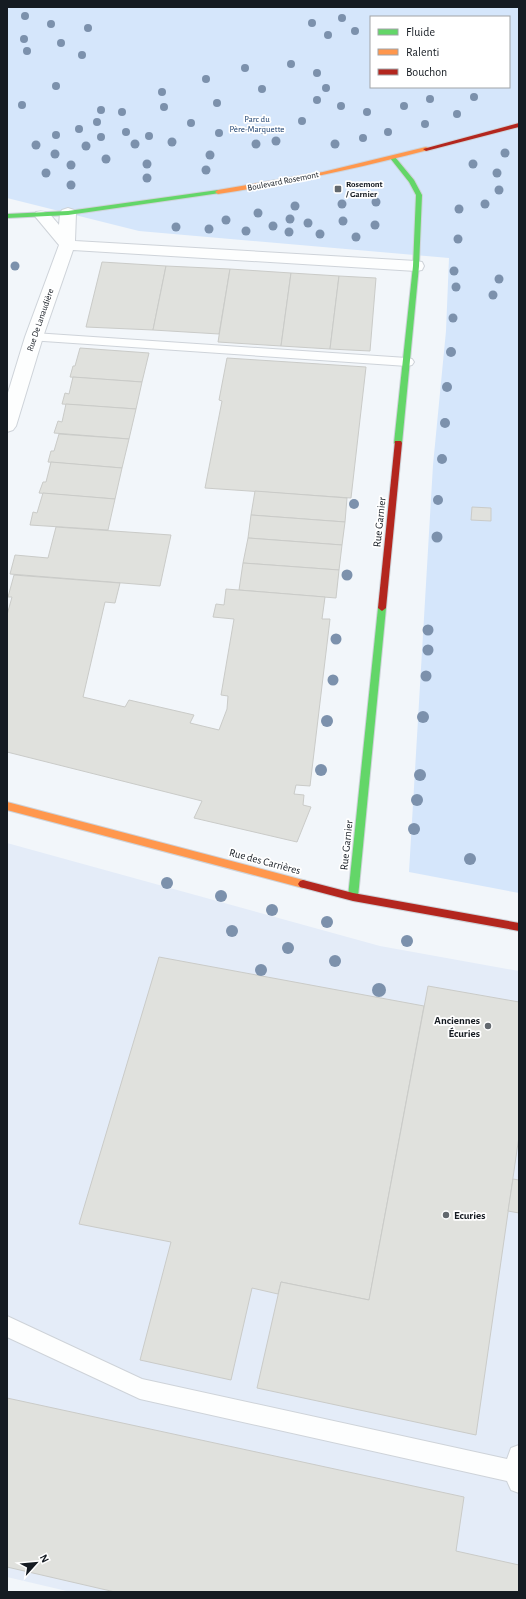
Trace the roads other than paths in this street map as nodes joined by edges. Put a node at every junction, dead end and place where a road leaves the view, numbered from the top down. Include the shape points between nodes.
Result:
1 (519, 125) edge
2 (393, 158) junction
3 (68, 213) junction
4 (42, 215) junction
5 (7, 216) edge
6 (67, 245) junction
7 (416, 266) junction
8 (34, 337) junction
9 (407, 362) junction
10 (7, 426) edge
11 (7, 806) edge
12 (353, 897) junction
13 (519, 928) edge
14 (7, 1326) edge
15 (517, 1471) edge

1 - 2 street, Boulevard Rosemont
2 - 3 street, Boulevard Rosemont via 253,187
2 - 7 street, Rue Garnier via 412,181 419,195
3 - 4 street, Boulevard Rosemont
3 - 6 street, Rue De Lanaudière
4 - 5 street, Boulevard Rosemont
4 - 6 street
6 - 7 street
6 - 8 street, Rue De Lanaudière
7 - 9 street, Rue Garnier
8 - 9 lane
8 - 10 street, Rue De Lanaudière
9 - 12 street, Rue Garnier
11 - 12 street, Rue des Carrières
12 - 13 street, Rue des Carrières
14 - 15 lane via 140,1389

